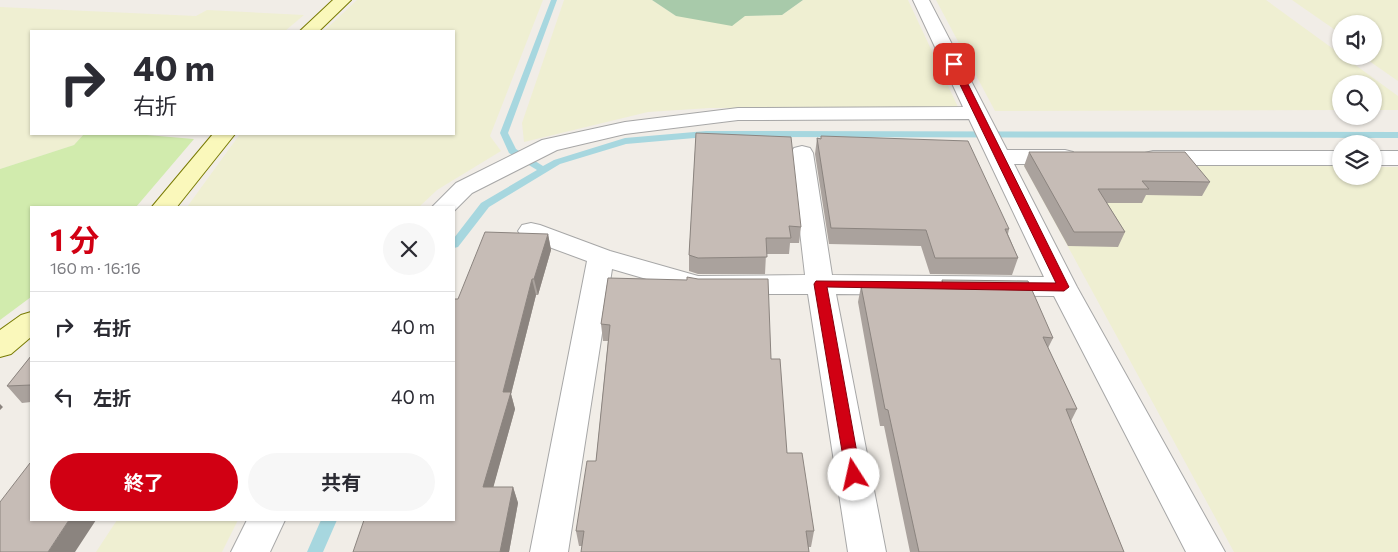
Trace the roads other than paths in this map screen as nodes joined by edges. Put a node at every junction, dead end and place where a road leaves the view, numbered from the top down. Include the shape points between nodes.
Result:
1 (342, 0) edge
2 (921, 0) edge
3 (310, 30) edge
4 (978, 113) junction
5 (223, 135) edge
6 (998, 152) junction
7 (802, 153) dead end
8 (1087, 157) edge
9 (1136, 158) edge
10 (1332, 158) edge
11 (1382, 158) edge
12 (1398, 158) edge
13 (166, 206) edge
14 (445, 206) edge
15 (531, 231) edge
16 (601, 257) junction
17 (820, 284) junction
18 (1064, 287) junction
19 (30, 323) edge
20 (0, 346) edge
21 (266, 521) edge
22 (250, 552) edge
23 (549, 552) edge
24 (867, 552) edge
25 (1206, 552) edge

1 - 3 main road
2 - 4 street
4 - 6 street
4 - 14 street via 738,114 625,128 550,145 464,188
5 - 13 main road
6 - 8 street
6 - 18 street
7 - 17 street
9 - 10 street
11 - 12 street
15 - 16 street
16 - 17 street via 698,284
16 - 23 street
17 - 18 street
17 - 24 street
18 - 25 street
19 - 20 main road
21 - 22 street

